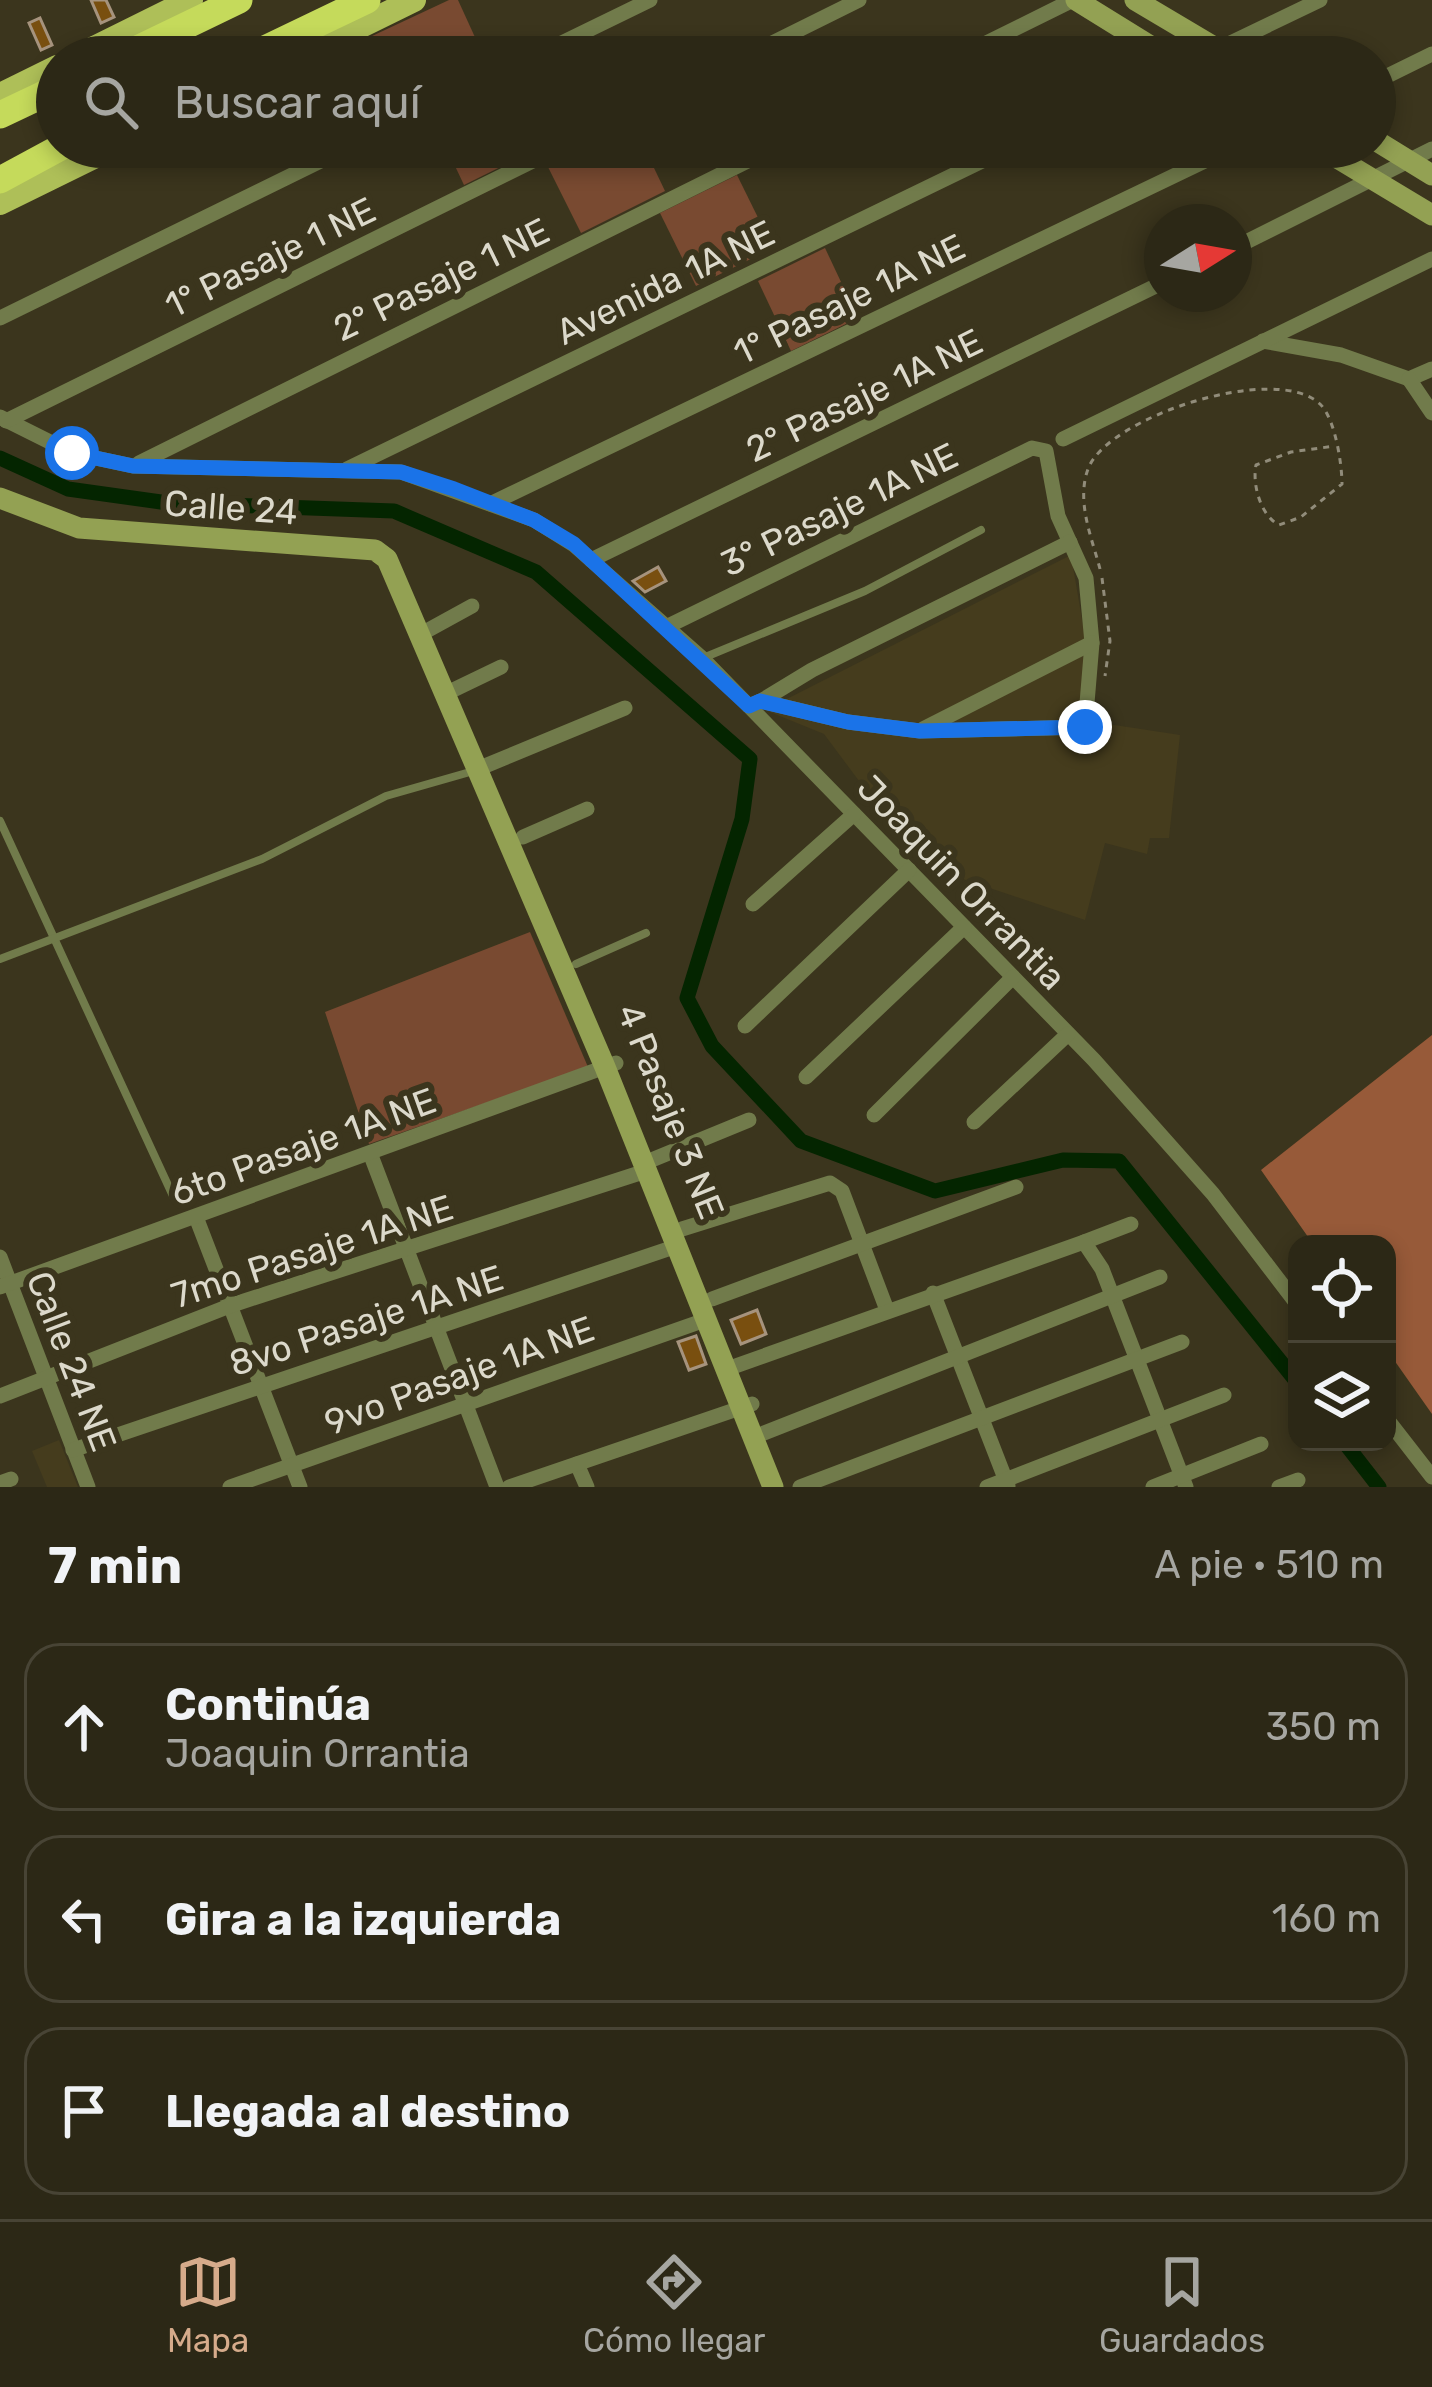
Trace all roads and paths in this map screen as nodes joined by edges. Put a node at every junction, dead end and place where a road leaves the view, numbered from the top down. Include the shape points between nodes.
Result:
1 (191, 0) edge
2 (239, 0) edge
3 (367, 0) edge
4 (414, 0) edge
5 (650, 0) edge
6 (860, 0) edge
7 (1074, 0) edge
8 (1135, 0) edge
9 (1320, 0) edge
10 (118, 36) edge
11 (164, 36) edge
12 (292, 36) edge
13 (341, 36) edge
14 (576, 36) edge
15 (787, 36) edge
16 (1001, 36) edge
17 (1133, 36) edge
18 (1195, 36) edge
19 (1255, 36) edge
20 (1432, 54) edge
21 (1396, 72) edge
22 (36, 77) edge
23 (0, 95) edge
24 (36, 98) edge
25 (0, 116) edge
26 (1432, 148) edge
27 (1396, 153) edge
28 (1408, 160) junction
29 (36, 161) edge
30 (1396, 167) edge
31 (71, 168) edge
32 (306, 168) edge
33 (518, 168) edge
34 (734, 168) edge
35 (968, 168) edge
36 (1190, 168) edge
37 (1354, 168) edge
38 (1395, 168) edge
39 (1431, 175) edge
40 (0, 180) edge
41 (1372, 182) junction
42 (1406, 200) junction
43 (0, 203) edge
44 (1432, 215) edge
45 (1252, 239) edge
46 (1432, 259) edge
47 (1144, 292) edge
48 (0, 318) edge
49 (1261, 340) junction
50 (1432, 368) edge
51 (1409, 380) junction
52 (1432, 413) edge
53 (3, 419) edge
54 (1063, 439) dead end
55 (1335, 446) junction
56 (133, 466) junction
57 (344, 470) junction
58 (0, 498) edge
59 (490, 504) junction
60 (981, 530) dead end
61 (1070, 542) junction
62 (387, 559) joint
63 (591, 560) junction
64 (472, 606) dead end
65 (666, 627) junction
66 (421, 634) junction
67 (1092, 643) junction
68 (702, 658) junction
69 (501, 667) dead end
70 (447, 693) junction
71 (755, 703) junction
72 (1090, 704) junction
73 (625, 708) dead end
74 (920, 731) junction
75 (480, 768) junction
76 (587, 808) dead end
77 (854, 814) junction
78 (0, 821) edge
79 (523, 837) junction
80 (909, 870) junction
81 (753, 904) dead end
82 (964, 927) junction
83 (646, 933) dead end
84 (53, 939) junction
85 (0, 959) edge
86 (576, 964) junction
87 (1013, 977) junction
88 (745, 1026) dead end
89 (1068, 1034) junction
90 (610, 1065) junction
91 (806, 1077) dead end
92 (874, 1115) dead end
93 (749, 1120) dead end
94 (974, 1122) dead end
95 (370, 1154) junction
96 (650, 1165) junction
97 (1016, 1187) dead end
98 (173, 1196) dead end
99 (196, 1217) junction
100 (1131, 1224) dead end
101 (680, 1237) junction
102 (865, 1242) junction
103 (1084, 1242) junction
104 (409, 1252) junction
105 (0, 1257) edge
106 (1160, 1277) dead end
107 (5, 1285) edge
108 (1288, 1292) edge
109 (933, 1293) junction
110 (1112, 1296) junction
111 (232, 1305) junction
112 (710, 1309) junction
113 (887, 1310) junction
114 (438, 1330) junction
115 (1182, 1342) dead end
116 (958, 1357) junction
117 (1137, 1359) junction
118 (732, 1367) junction
119 (44, 1374) junction
120 (262, 1385) junction
121 (1225, 1395) dead end
122 (0, 1396) edge
123 (466, 1402) junction
124 (747, 1406) junction
125 (982, 1418) junction
126 (1160, 1420) junction
127 (1396, 1431) edge
128 (764, 1433) junction
129 (1261, 1444) dead end
130 (73, 1450) junction
131 (577, 1464) junction
132 (293, 1467) junction
133 (1432, 1477) edge
134 (1298, 1480) dead end
135 (1184, 1481) edge
136 (1007, 1483) edge
137 (772, 1486) edge
138 (88, 1487) edge
139 (230, 1487) edge
140 (300, 1487) edge
141 (497, 1487) edge
142 (509, 1487) edge
143 (587, 1487) edge
144 (800, 1487) edge
145 (987, 1487) edge
146 (1153, 1487) edge
147 (1280, 1487) edge

1 - 10 main road
2 - 11 highway
3 - 12 highway
4 - 13 main road
5 - 14 street
6 - 15 street
7 - 16 street
7 - 17 street
8 - 18 street
9 - 19 street
20 - 21 street
22 - 23 main road
24 - 25 highway
26 - 28 street
27 - 28 street
28 - 30 street
28 - 39 street
29 - 40 highway
31 - 43 main road
32 - 48 street
33 - 53 street, 1° Pasaje 1 NE
34 - 56 street, 2° Pasaje 1 NE
35 - 57 street, Avenida 1A NE
36 - 59 street, 1° Pasaje 1A NE
37 - 41 street
38 - 41 street
39 - 42 street via 1410,184
41 - 42 street
41 - 45 street
42 - 44 street
46 - 49 street
47 - 63 street, 2° Pasaje 1A NE
49 - 51 street via 1341,355
49 - 54 street
50 - 51 street
51 - 52 street
53 - 56 street, Joaquin Orrantia via 72,453
55 - 55 path via 1339,491 1290,524 1274,524 1253,478 1256,465
55 - 72 path via 1321,404 1276,390 1239,391 1167,412 1100,448 1083,483 1110,640 1106,673
56 - 57 street, Joaquin Orrantia
57 - 59 street, Joaquin Orrantia via 401,472
58 - 62 street, Calle 24 via 79,528 376,550
59 - 63 street, Joaquin Orrantia via 534,520
60 - 68 lane via 865,591
61 - 65 street, 3° Pasaje 1A NE via 1050,458 1040,447
61 - 67 street via 1087,578
61 - 71 street
62 - 66 street, 4 Pasaje 3 NE
63 - 65 street, Joaquin Orrantia
64 - 66 street
65 - 68 street, Joaquin Orrantia
66 - 70 street, 4 Pasaje 3 NE
67 - 72 street
67 - 74 street
68 - 71 street, Joaquin Orrantia
69 - 70 street
70 - 75 street, 4 Pasaje 3 NE
71 - 74 street
71 - 77 street, Joaquin Orrantia
72 - 74 street via 1077,731
73 - 75 street
75 - 79 street, 4 Pasaje 3 NE
75 - 84 lane via 386,796 262,859
75 - 90 street, 4 Pasaje 3 NE
76 - 79 street
77 - 80 street, Joaquin Orrantia
77 - 81 street
78 - 84 lane
79 - 86 street, 4 Pasaje 3 NE
80 - 82 street, Joaquin Orrantia
80 - 88 street
82 - 87 street, Joaquin Orrantia
82 - 91 street
83 - 86 lane
84 - 85 lane
84 - 98 lane
86 - 90 street, 4 Pasaje 3 NE
87 - 89 street, Joaquin Orrantia
87 - 92 street
89 - 94 street
89 - 108 street, Joaquin Orrantia via 1198,1176
90 - 95 street, 6to Pasaje 1A NE
90 - 96 street, 4 Pasaje 3 NE
93 - 96 street, 7mo Pasaje 1A NE
95 - 99 street, 6to Pasaje 1A NE
95 - 104 street
96 - 101 street, 4 Pasaje 3 NE
96 - 104 street, 7mo Pasaje 1A NE
97 - 102 street, 9vo Pasaje 1A NE
99 - 107 street, 6to Pasaje 1A NE
99 - 111 street
100 - 103 street
101 - 102 street, 8vo Pasaje 1A NE via 830,1183 842,1191
101 - 112 street, 4 Pasaje 3 NE
101 - 114 street, 8vo Pasaje 1A NE
102 - 112 street, 9vo Pasaje 1A NE
102 - 113 street
103 - 109 street
103 - 110 street
104 - 111 street, 7mo Pasaje 1A NE
104 - 114 street
105 - 107 street, Calle 24 NE
106 - 110 street
107 - 119 street, Calle 24 NE
109 - 113 street
109 - 116 street
110 - 116 street
110 - 117 street
111 - 119 street, 7mo Pasaje 1A NE
111 - 120 street
112 - 118 street, 4 Pasaje 3 NE
112 - 123 street, 9vo Pasaje 1A NE
113 - 118 street
114 - 120 street, 8vo Pasaje 1A NE
114 - 123 street
115 - 117 street
116 - 125 street
116 - 128 street
117 - 125 street
117 - 126 street
118 - 124 street, 4 Pasaje 3 NE
119 - 122 street, 7mo Pasaje 1A NE
119 - 130 street, Calle 24 NE
120 - 130 street, 8vo Pasaje 1A NE
120 - 132 street
121 - 126 street
123 - 132 street, 9vo Pasaje 1A NE
123 - 141 street
124 - 128 street, 4 Pasaje 3 NE
124 - 131 street
124 - 137 street, 4 Pasaje 3 NE
125 - 136 street
125 - 144 street
126 - 135 street
126 - 136 street
127 - 133 street
128 - 137 street, 4 Pasaje 3 NE
129 - 135 street
130 - 138 street, Calle 24 NE
131 - 142 street
131 - 143 street
132 - 139 street, 9vo Pasaje 1A NE
132 - 140 street
134 - 147 street
135 - 146 street
136 - 145 street

